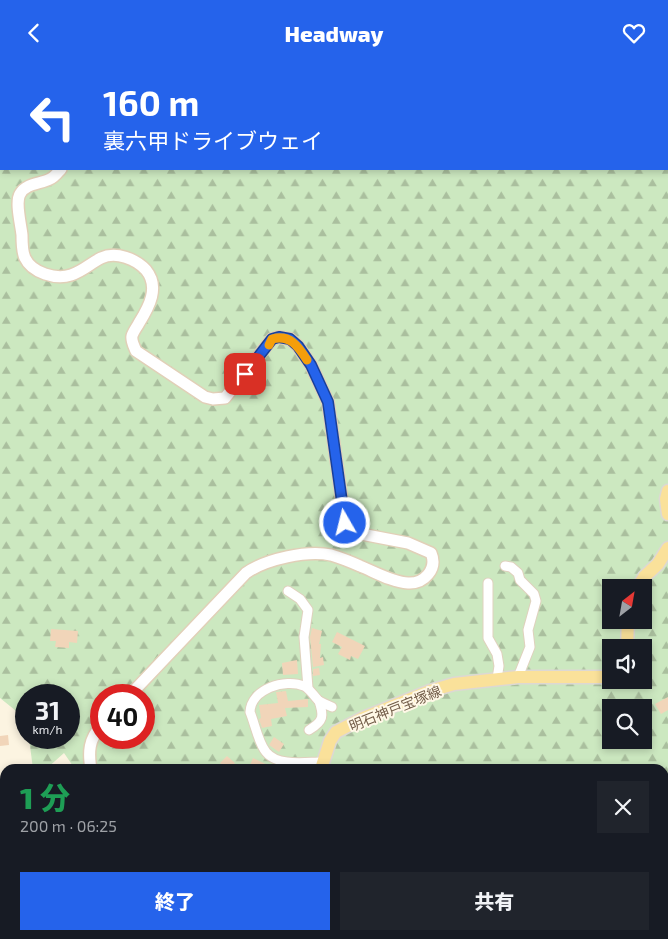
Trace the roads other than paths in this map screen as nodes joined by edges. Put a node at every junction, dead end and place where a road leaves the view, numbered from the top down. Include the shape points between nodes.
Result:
1 (60, 170) edge
2 (668, 491) edge
3 (668, 514) edge
4 (668, 548) edge
5 (505, 566) dead end
6 (643, 579) edge
7 (488, 583) dead end
8 (288, 591) dead end
9 (518, 677) junction
10 (602, 677) edge
11 (497, 679) junction
12 (140, 684) edge
13 (308, 688) junction
14 (319, 701) junction
15 (332, 707) dead end
16 (309, 730) dead end
17 (90, 743) edge
18 (90, 764) edge
19 (307, 764) edge
20 (323, 764) edge

1 - 12 street via 52,179 36,183 20,194 18,203 24,257 30,265 37,271 69,276 103,257 125,257 139,263 148,272 153,290 150,305 132,335 136,351 205,397 225,398 272,339 290,339 311,365 328,402 345,523 356,533 408,543 431,553 433,558 429,574 414,583 387,577 330,555 310,553 262,563 246,573
2 - 3 main road
4 - 6 main road
5 - 9 street via 518,573 536,601 528,630 530,647
7 - 11 street via 488,638 497,653
8 - 13 street via 308,610 304,637
9 - 10 main road, 明石神戸宝塚線
9 - 11 main road, 明石神戸宝塚線
11 - 20 main road, 明石神戸宝塚線 via 454,684 430,691 336,732
13 - 14 street
13 - 19 street via 274,685 255,698 250,707 266,752 272,757
14 - 15 street
14 - 16 street via 321,721
17 - 18 street

